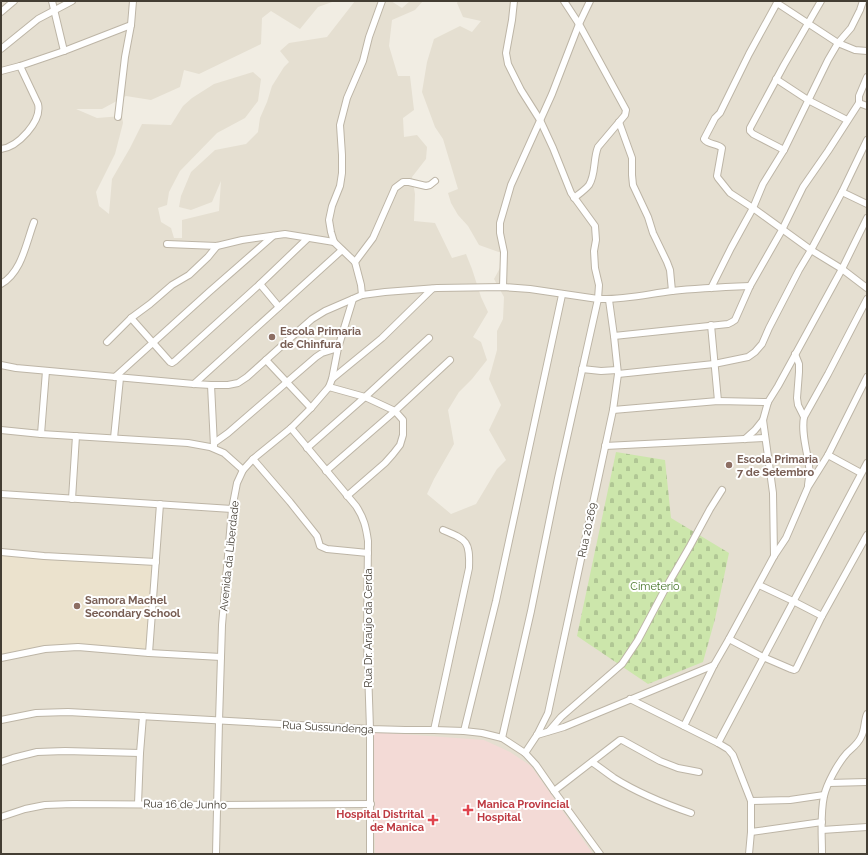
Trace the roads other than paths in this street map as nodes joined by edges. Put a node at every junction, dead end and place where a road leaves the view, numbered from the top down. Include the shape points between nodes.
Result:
1 (14, 1) edge
2 (52, 1) edge
3 (72, 1) edge
4 (133, 1) edge
5 (382, 1) edge
6 (514, 1) edge
7 (564, 1) edge
8 (590, 1) edge
9 (769, 1) edge
10 (821, 1) edge
11 (863, 1) edge
12 (777, 3) edge
13 (54, 10) junction
14 (1, 12) edge
15 (808, 23) junction
16 (579, 24) junction
17 (131, 25) junction
18 (838, 43) junction
19 (1, 49) edge
20 (64, 51) junction
21 (867, 51) edge
22 (20, 66) junction
23 (1, 71) edge
24 (867, 78) edge
25 (776, 79) junction
26 (808, 100) junction
27 (859, 103) junction
28 (867, 106) edge
29 (118, 117) dead end
30 (540, 120) junction
31 (847, 120) junction
32 (619, 122) junction
33 (867, 140) edge
34 (1, 149) edge
35 (784, 150) junction
36 (435, 181) dead end
37 (842, 192) junction
38 (574, 198) junction
39 (867, 204) edge
40 (753, 208) junction
41 (867, 218) edge
42 (34, 222) dead end
43 (782, 230) junction
44 (273, 236) junction
45 (308, 238) junction
46 (334, 242) junction
47 (167, 244) dead end
48 (217, 246) junction
49 (342, 250) junction
50 (811, 250) junction
51 (355, 262) junction
52 (842, 269) junction
53 (1, 284) edge
54 (260, 284) junction
55 (750, 286) junction
56 (503, 287) junction
57 (711, 288) junction
58 (867, 288) edge
59 (432, 289) junction
60 (672, 291) junction
61 (362, 295) junction
62 (562, 295) junction
63 (352, 298) junction
64 (598, 299) junction
65 (867, 299) edge
66 (609, 300) junction
67 (279, 307) junction
68 (131, 318) junction
69 (711, 326) junction
70 (614, 336) junction
71 (429, 338) dead end
72 (107, 342) dead end
73 (152, 343) junction
74 (338, 348) junction
75 (795, 354) junction
76 (266, 360) junction
77 (450, 360) dead end
78 (714, 364) junction
79 (1, 365) edge
80 (582, 369) junction
81 (46, 370) junction
82 (618, 372) junction
83 (118, 377) junction
84 (867, 377) edge
85 (332, 379) junction
86 (287, 383) junction
87 (194, 384) junction
88 (211, 386) junction
89 (329, 387) junction
90 (365, 397) junction
91 (718, 401) junction
92 (768, 402) junction
93 (311, 408) junction
94 (395, 410) junction
95 (613, 410) junction
96 (804, 416) junction
97 (763, 420) junction
98 (291, 428) junction
99 (1, 430) edge
100 (40, 434) junction
101 (76, 436) junction
102 (114, 438) junction
103 (765, 438) junction
104 (745, 439) junction
105 (214, 446) junction
106 (605, 446) junction
107 (307, 448) junction
108 (828, 455) junction
109 (253, 459) junction
110 (867, 463) edge
111 (243, 470) junction
112 (326, 471) junction
113 (861, 473) junction
114 (808, 487) junction
115 (722, 490) dead end
116 (1, 494) edge
117 (347, 496) junction
118 (72, 499) junction
119 (160, 504) junction
120 (232, 509) junction
121 (443, 530) dead end
122 (867, 535) edge
123 (1, 552) edge
124 (368, 553) junction
125 (774, 556) junction
126 (156, 562) junction
127 (759, 585) junction
128 (793, 601) junction
129 (822, 616) junction
130 (729, 639) junction
131 (149, 653) junction
132 (221, 657) junction
133 (763, 657) junction
134 (1, 658) edge
135 (714, 665) junction
136 (630, 699) junction
137 (867, 714) edge
138 (143, 716) junction
139 (1, 720) edge
140 (219, 721) junction
141 (684, 726) junction
142 (370, 729) junction
143 (434, 730) junction
144 (464, 731) junction
145 (549, 731) junction
146 (537, 735) junction
147 (502, 738) junction
148 (718, 743) junction
149 (140, 753) junction
150 (525, 753) junction
151 (1, 762) edge
152 (592, 762) junction
153 (699, 772) dead end
154 (867, 782) edge
155 (829, 783) junction
156 (554, 791) junction
157 (824, 795) junction
158 (751, 801) junction
159 (138, 804) junction
160 (371, 804) junction
161 (217, 805) junction
162 (691, 813) dead end
163 (1, 817) edge
164 (822, 822) junction
165 (867, 827) edge
166 (822, 830) junction
167 (751, 832) junction
168 (216, 854) edge
169 (370, 854) edge
170 (600, 854) edge
171 (749, 854) edge
172 (822, 854) edge

1 - 14 street
2 - 13 street
3 - 13 street
4 - 17 street
5 - 46 street via 363,61 346,98 340,125 342,172 329,220
6 - 30 street via 506,53 508,64
7 - 16 street
8 - 16 street
9 - 12 street
10 - 15 street
11 - 18 street via 851,28
12 - 15 street
12 - 40 street via 704,139 705,142 722,148 718,178 730,193
13 - 19 street via 38,18
13 - 20 street
15 - 18 street
15 - 25 street
16 - 30 street
16 - 32 street via 626,110
17 - 20 street
17 - 29 street
18 - 21 street via 855,50
18 - 26 street
20 - 22 street
22 - 23 street
22 - 34 street via 38,104 38,114 29,130 17,143
24 - 27 street via 859,96
25 - 26 street
25 - 35 street via 750,131
26 - 31 street
26 - 35 street
27 - 28 street
27 - 31 street
30 - 38 street
30 - 56 street via 511,185 500,223 504,252
31 - 43 street via 803,187
32 - 38 street via 598,147 592,180
32 - 60 street via 632,158 633,184 670,270
33 - 37 street
35 - 40 street
36 - 51 street via 426,186 403,182 395,188 373,238
37 - 39 street
37 - 50 street
38 - 64 street via 595,226 594,251 599,285
40 - 43 street
40 - 57 street
41 - 52 street
42 - 53 street via 20,263 14,273
43 - 50 street
43 - 55 street
44 - 45 street via 285,234
44 - 48 street
44 - 73 street
45 - 46 street
45 - 54 street
46 - 49 street
47 - 48 street
48 - 68 street via 189,274
49 - 51 street
49 - 67 street
50 - 52 street
50 - 78 street via 762,344 748,357
51 - 61 street
52 - 58 street
52 - 75 street
54 - 67 street
54 - 73 street via 172,363
55 - 57 street
55 - 69 street via 735,320 728,324
56 - 59 street
56 - 62 street
57 - 60 street
59 - 61 street
59 - 85 street via 382,338
60 - 66 street
61 - 63 street
62 - 64 street
62 - 144 street via 496,601
63 - 74 street, Avenida da Liberdade
63 - 76 street via 312,319
64 - 66 street
64 - 80 street
65 - 96 street
66 - 70 street, Rua 20.269
67 - 87 street
68 - 72 street
68 - 73 street
69 - 70 street
69 - 78 street
70 - 82 street, Rua 20.269
71 - 90 street
73 - 83 street
74 - 85 street, Avenida da Liberdade
74 - 86 street via 316,356
75 - 92 street
75 - 96 street via 800,372 798,405
76 - 86 street
76 - 88 street via 238,383
77 - 94 street
78 - 82 street
78 - 91 street
79 - 81 street
80 - 82 street
80 - 147 street
81 - 83 street
81 - 100 street
82 - 95 street, Rua 20.269
83 - 87 street
83 - 102 street
84 - 108 street
85 - 89 street, Avenida da Liberdade
86 - 93 street
86 - 105 street
87 - 88 street
88 - 105 street
89 - 90 street
89 - 93 street, Avenida da Liberdade
90 - 94 street
90 - 107 street
91 - 92 street
91 - 95 street
92 - 97 street
93 - 98 street, Avenida da Liberdade
94 - 112 street
94 - 117 street via 403,420 400,445
95 - 106 street, Rua 20.269
96 - 114 street via 809,468
97 - 103 street
97 - 104 street
98 - 107 street, Rua Dr. Araújo da Cerda
98 - 109 street, Avenida da Liberdade
99 - 100 street
100 - 101 street
101 - 102 street
101 - 118 street
102 - 105 street
103 - 104 street
103 - 125 street via 773,493
104 - 106 street
105 - 111 street
106 - 146 street, Rua 20.269 via 548,713
107 - 112 street, Rua Dr. Araújo da Cerda
108 - 113 street
108 - 114 street
109 - 111 street, Avenida da Liberdade
109 - 124 street via 317,536 320,546
110 - 113 street
111 - 120 street, Avenida da Liberdade via 237,483
112 - 117 street, Rua Dr. Araújo da Cerda
113 - 128 street
114 - 125 street via 786,538
115 - 145 street via 622,664 561,717
116 - 118 street
117 - 124 street, Rua Dr. Araújo da Cerda via 362,515 366,525
118 - 119 street
119 - 120 street
119 - 126 street
120 - 132 street, Avenida da Liberdade
121 - 143 street via 459,536 467,544 470,568
122 - 129 street
123 - 126 street
124 - 142 street, Rua Dr. Araújo da Cerda
125 - 127 street
126 - 131 street
127 - 128 street
127 - 130 street
128 - 129 street
128 - 133 street
129 - 133 street via 796,669 791,670
130 - 133 street
130 - 135 street
131 - 132 street
131 - 134 street via 78,647 45,649
132 - 140 street, Avenida da Liberdade
133 - 148 street
135 - 136 street
135 - 141 street
136 - 141 street
136 - 145 street
137 - 155 street via 861,739 846,753
138 - 139 street, Rua Sussundenga via 68,712 36,713
138 - 140 street, Rua Sussundenga
138 - 149 street
140 - 142 street, Rua Sussundenga
140 - 161 street, Avenida da Liberdade
141 - 148 street
142 - 143 street, Rua Sussundenga
142 - 160 street, Rua Dr. Araújo da Cerda
143 - 144 street, Rua Sussundenga
144 - 147 street, Rua Sussundenga
145 - 146 street
146 - 150 street, Rua 20.269
147 - 150 street, Rua Sussundenga
148 - 158 street via 733,755
149 - 151 street via 37,752
149 - 159 street
150 - 156 street, Rua Sussundenga
152 - 153 street via 622,740 660,761
152 - 156 street
152 - 162 street via 641,792
154 - 155 street
155 - 157 street
156 - 170 street, Rua Sussundenga
157 - 158 street via 790,800
157 - 164 street
158 - 167 street
159 - 161 street, Rua 16 de Junho
159 - 163 street, Rua 16 de Junho via 46,805
160 - 161 street, Rua 16 de Junho
160 - 169 street, Rua Dr. Araújo da Cerda
161 - 168 street, Avenida da Liberdade
164 - 166 street
164 - 167 street
165 - 166 street
166 - 172 street
167 - 171 street

